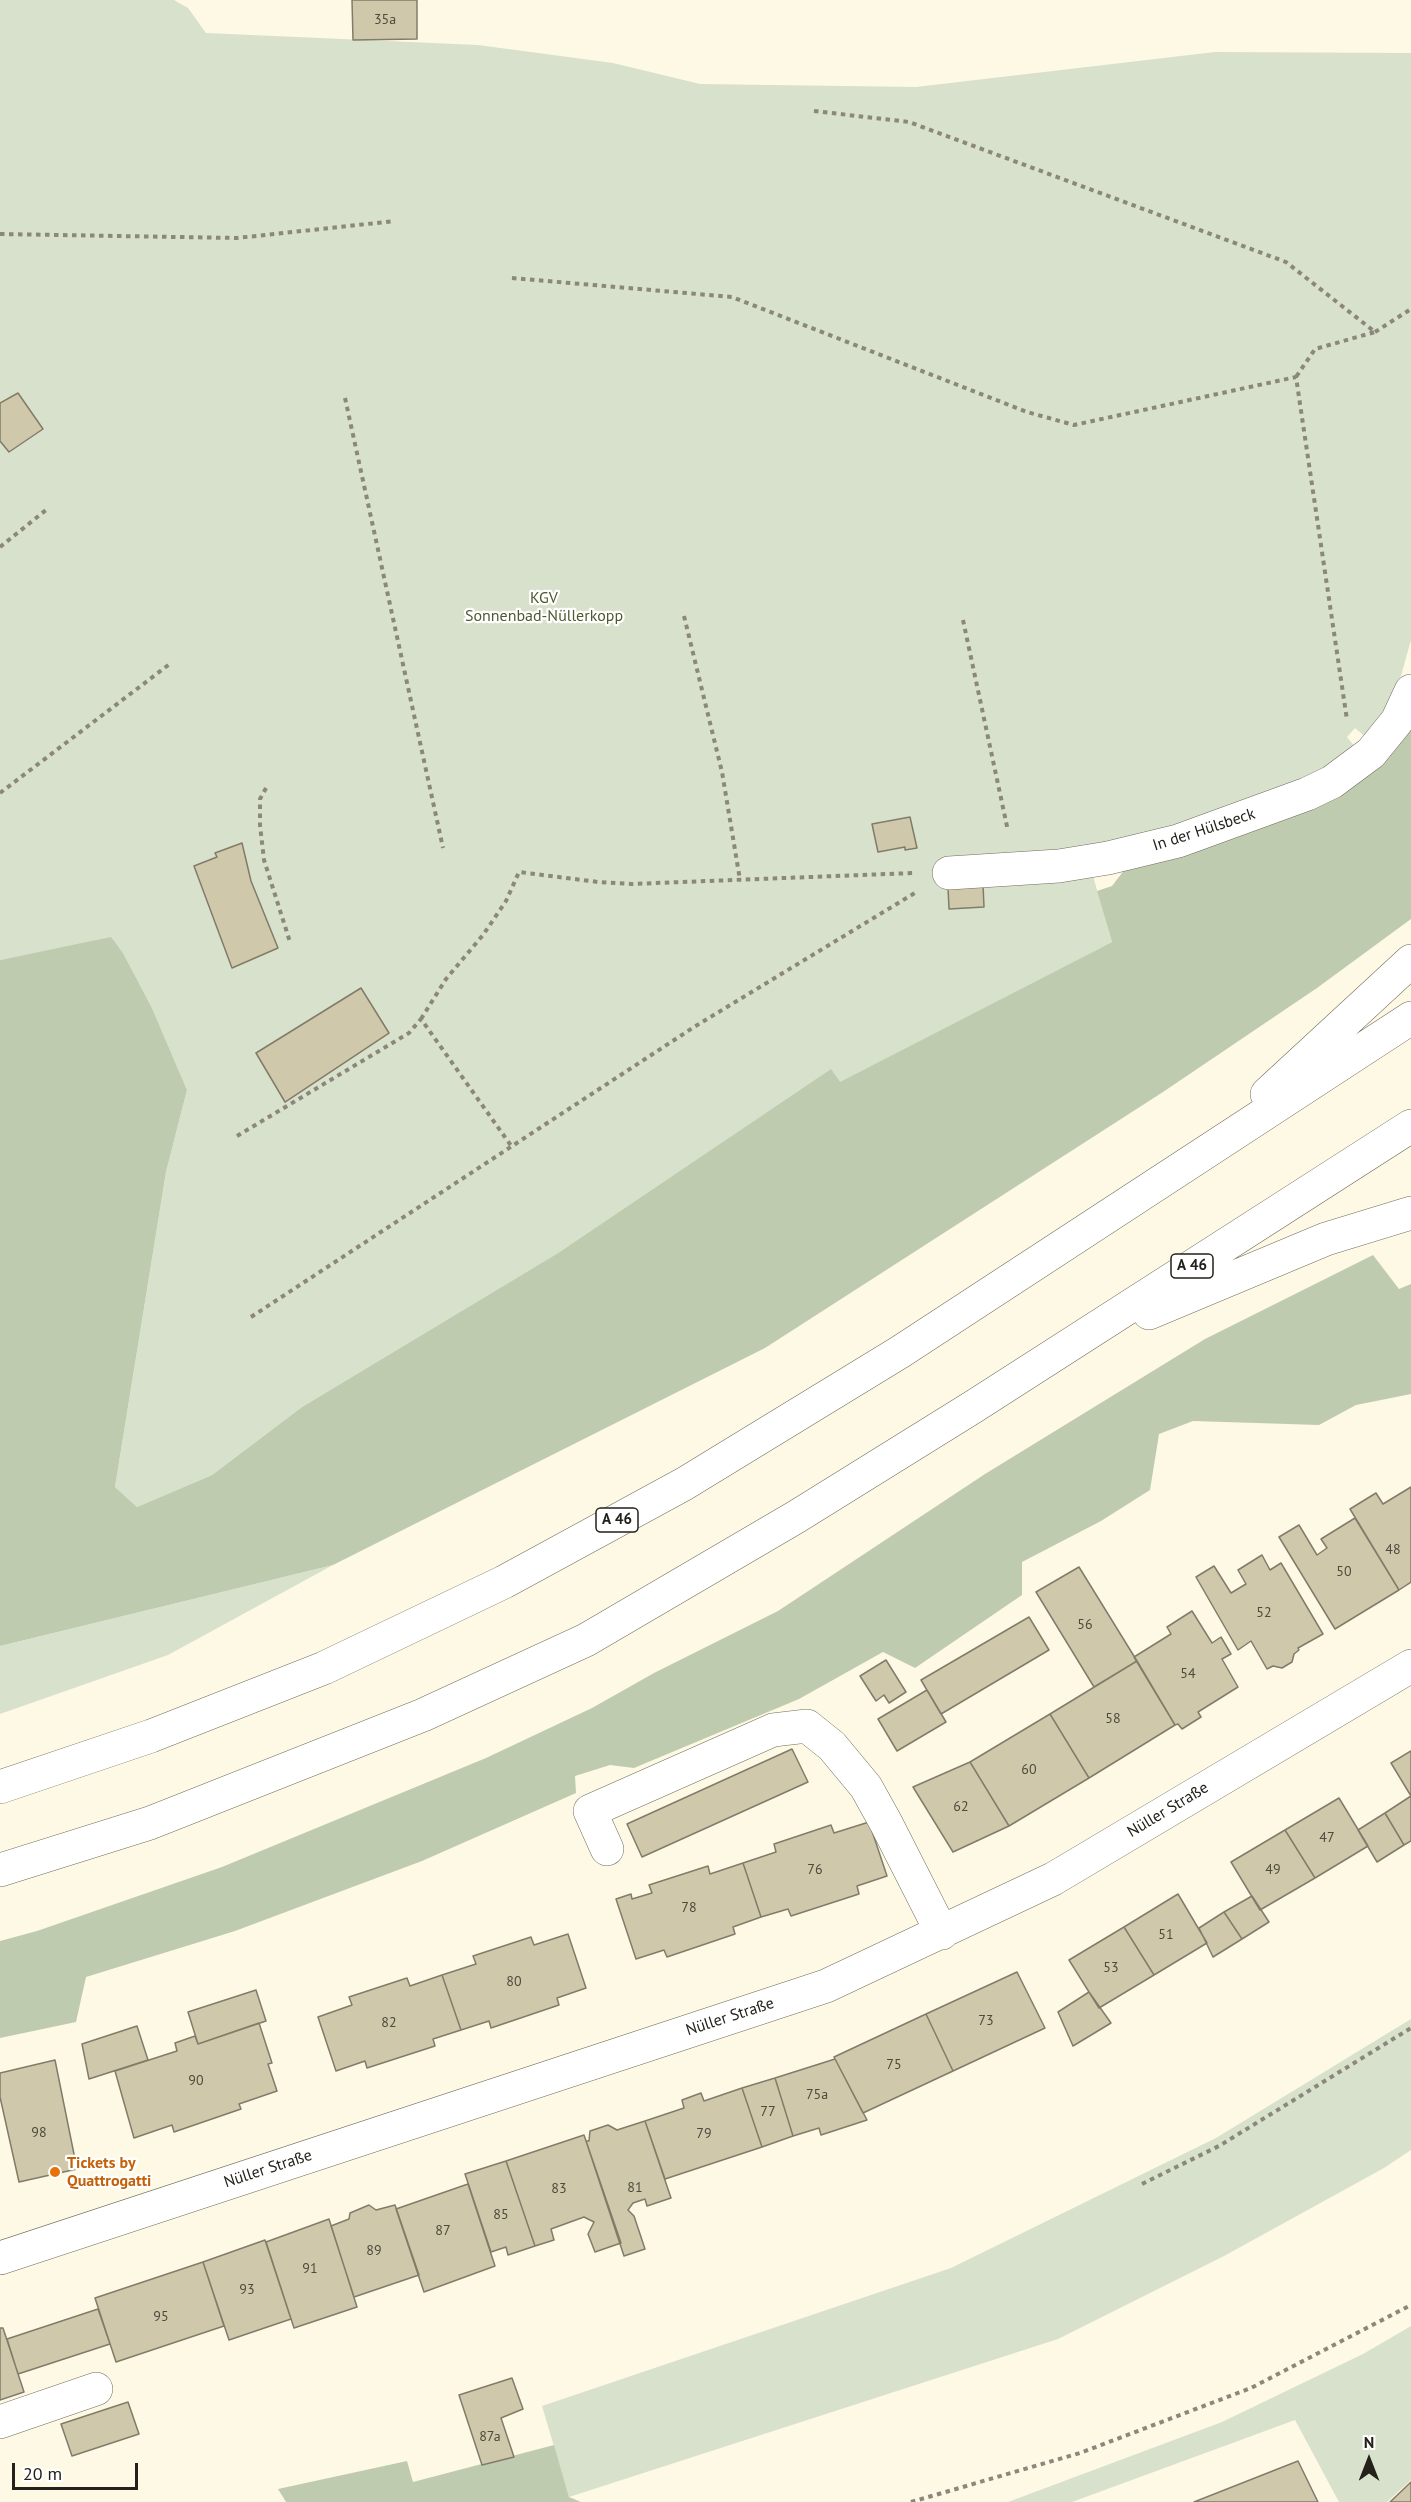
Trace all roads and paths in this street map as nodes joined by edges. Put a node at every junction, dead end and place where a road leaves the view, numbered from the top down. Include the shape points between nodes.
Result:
1 (814, 111) dead end
2 (395, 221) dead end
3 (0, 234) edge
4 (512, 278) dead end
5 (1411, 309) edge
6 (1374, 332) junction
7 (1296, 377) junction
8 (345, 398) dead end
9 (46, 510) dead end
10 (0, 547) edge
11 (684, 616) dead end
12 (963, 620) dead end
13 (171, 663) dead end
14 (1411, 691) edge
15 (1371, 753) junction
16 (266, 788) dead end
17 (0, 793) edge
18 (443, 848) dead end
19 (1016, 869) junction
20 (883, 873) dead end
21 (949, 873) joint
22 (740, 880) junction
23 (290, 942) dead end
24 (1411, 961) edge
25 (1411, 1018) edge
26 (421, 1019) junction
27 (1411, 1126) edge
28 (237, 1136) dead end
29 (512, 1147) junction
30 (1189, 1164) junction
31 (1411, 1214) edge
32 (251, 1317) dead end
33 (973, 1407) junction
34 (1411, 1666) edge
35 (0, 1787) edge
36 (607, 1849) dead end
37 (0, 1870) edge
38 (942, 1933) junction
39 (1411, 2028) edge
40 (1142, 2184) dead end
41 (0, 2258) edge
42 (1411, 2305) edge
43 (96, 2389) dead end
44 (0, 2422) edge
45 (911, 2502) edge

1 - 6 path via 909,122 1286,262
2 - 3 path via 237,238
4 - 7 path via 732,297 1027,412 1074,425
5 - 6 path
6 - 7 path via 1316,349
7 - 15 path via 1348,728
8 - 18 path
9 - 10 path
11 - 22 path via 722,772
12 - 19 path
13 - 17 path
14 - 15 main road, In der Hülsbeck via 1397,721
15 - 19 main road, In der Hülsbeck via 1307,795 1178,840 1078,864
16 - 23 path via 260,799 264,860
19 - 21 main road, In der Hülsbeck
20 - 22 path
21 - 29 path via 694,1028
22 - 26 path via 632,884 519,872 506,901 446,979
24 - 30 main road
25 - 30 main road, A 46
26 - 28 path via 409,1033
26 - 29 path
27 - 33 main road, A 46
29 - 32 path
30 - 35 main road, A 46 via 900,1353 684,1484 504,1582 324,1668 151,1736
31 - 33 main road via 1326,1239 1162,1306
33 - 37 main road, A 46 via 586,1640 423,1715 150,1823
34 - 38 main road, Nüller Straße via 1053,1879
36 - 38 main road via 590,1811 773,1730 807,1726 832,1746 866,1787
38 - 41 main road, Nüller Straße via 826,1986
39 - 40 path via 1219,2146
42 - 45 path via 1251,2388 1080,2453
43 - 44 main road

